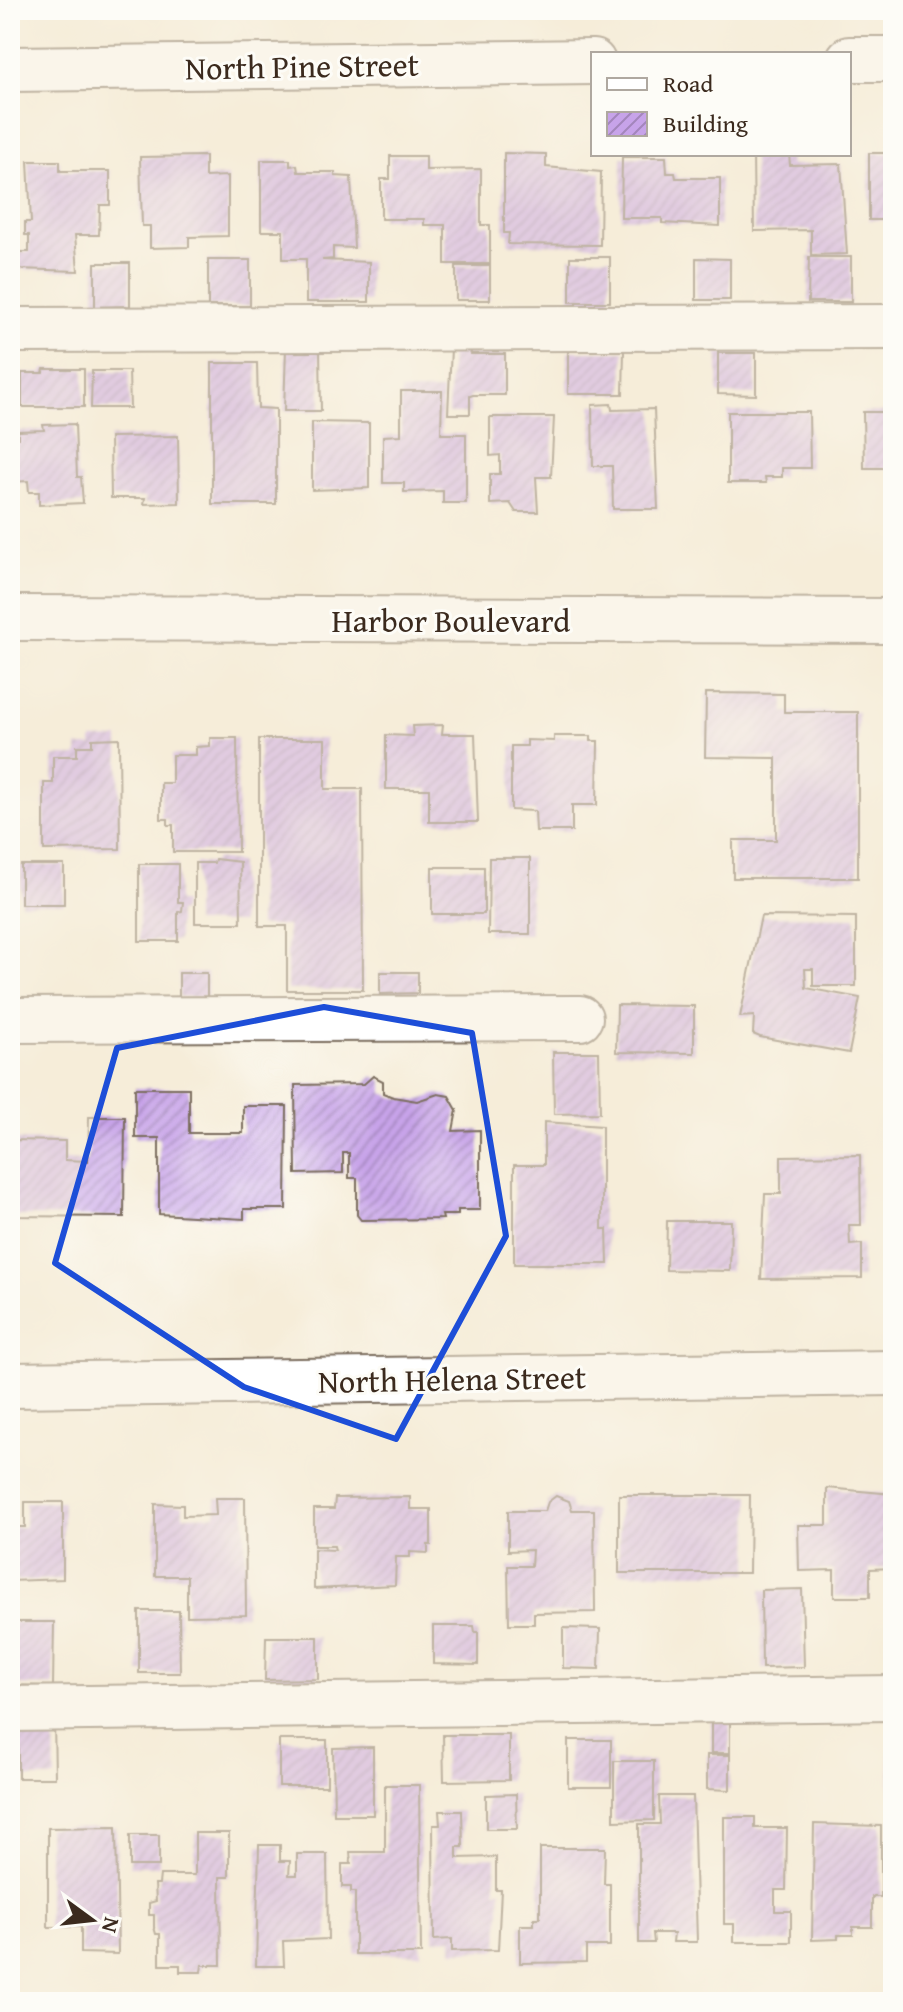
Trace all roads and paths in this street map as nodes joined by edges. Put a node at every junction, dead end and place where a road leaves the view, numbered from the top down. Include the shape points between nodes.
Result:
1 (851, 59) edge
2 (893, 59) edge
3 (591, 62) edge
4 (10, 69) edge
5 (893, 327) edge
6 (10, 330) edge
7 (10, 618) edge
8 (893, 621) edge
9 (580, 1018) dead end
10 (10, 1020) edge
11 (893, 1373) edge
12 (10, 1385) edge
13 (893, 1698) edge
14 (10, 1709) edge

1 - 2 street
3 - 4 street, North Pine Street
5 - 6 street
7 - 8 street, Harbor Boulevard
9 - 10 street
11 - 12 street, North Helena Street
13 - 14 street

